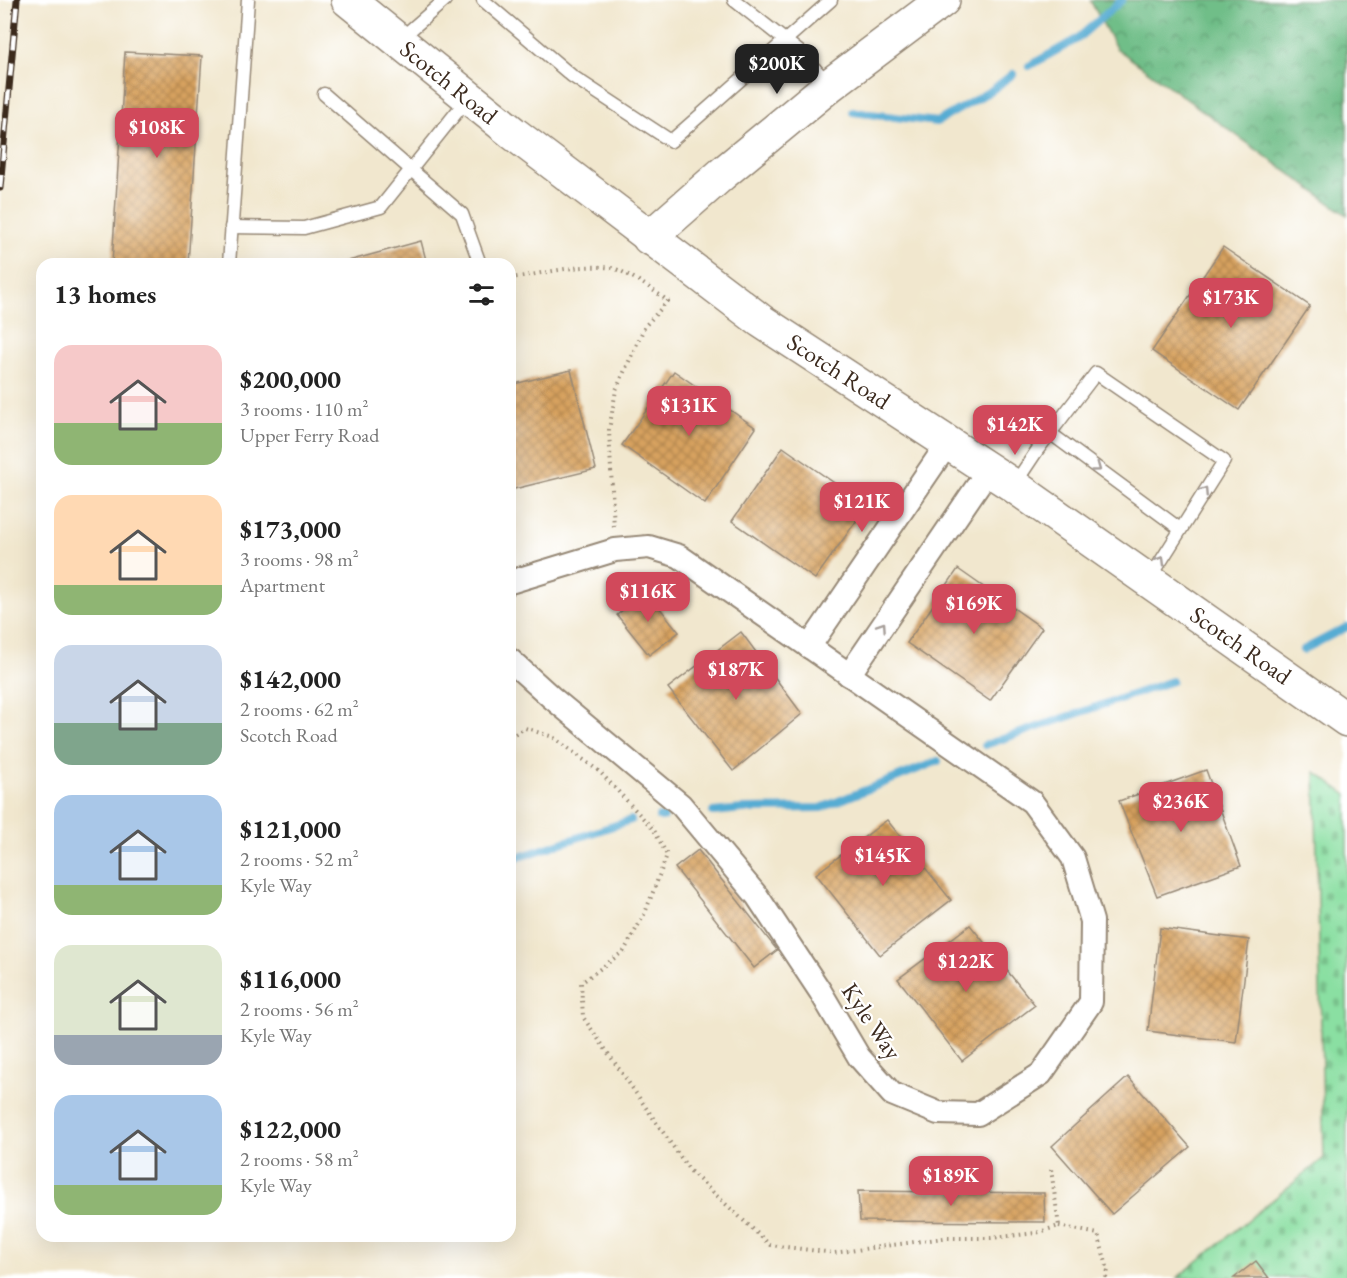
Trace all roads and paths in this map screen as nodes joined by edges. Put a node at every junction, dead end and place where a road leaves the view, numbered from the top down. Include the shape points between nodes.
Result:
1 (248, 0) edge
2 (348, 0) edge
3 (445, 0) edge
4 (483, 0) edge
5 (734, 0) edge
6 (831, 0) edge
7 (944, 0) edge
8 (398, 41) junction
9 (786, 41) junction
10 (830, 86) junction
11 (324, 94) dead end
12 (469, 97) junction
13 (411, 170) junction
14 (231, 227) junction
15 (649, 238) junction
16 (229, 258) edge
17 (478, 258) edge
18 (516, 277) edge
19 (1050, 434) junction
20 (948, 443) junction
21 (1001, 477) junction
22 (1180, 529) junction
23 (615, 550) junction
24 (516, 580) edge
25 (1149, 580) junction
26 (809, 646) junction
27 (516, 665) edge
28 (849, 675) junction
29 (1347, 720) edge
30 (516, 733) edge
31 (1052, 1169) dead end
32 (1059, 1226) junction
33 (1106, 1278) edge

1 - 14 lane
2 - 8 main road, Scotch Road
3 - 8 lane
4 - 9 lane via 572,75 670,141
5 - 9 lane
6 - 9 lane
7 - 10 main road
8 - 12 main road, Scotch Road
9 - 10 lane via 801,52
10 - 15 main road
11 - 13 lane
12 - 13 lane
12 - 15 main road, Scotch Road
13 - 14 lane via 381,207 304,228
13 - 17 lane via 462,214
14 - 16 lane
15 - 20 main road, Scotch Road via 761,321
18 - 23 path via 576,267 614,268 668,301 645,326 616,390 609,430
19 - 21 lane
19 -> 22 lane
22 -> 19 lane via 1224,461 1096,373
20 - 21 main road, Scotch Road
20 - 26 street
21 - 25 main road, Scotch Road
28 -> 21 street
25 -> 22 lane
23 - 24 street, Kyle Way
23 - 26 street, Kyle Way via 649,547 679,556
25 - 29 main road, Scotch Road
26 - 28 street, Kyle Way
27 - 28 street, Kyle Way via 681,805 757,896 859,1057 892,1094 938,1113 978,1114 1041,1074 1091,1002 1092,921 1073,858 1032,802
30 - 32 path via 525,728 552,737 600,772 654,830 667,855 645,913 624,951 581,983 583,1017 690,1171 770,1245 834,1253 944,1238 1036,1233
31 - 32 path
32 - 33 path via 1098,1234 1108,1270

